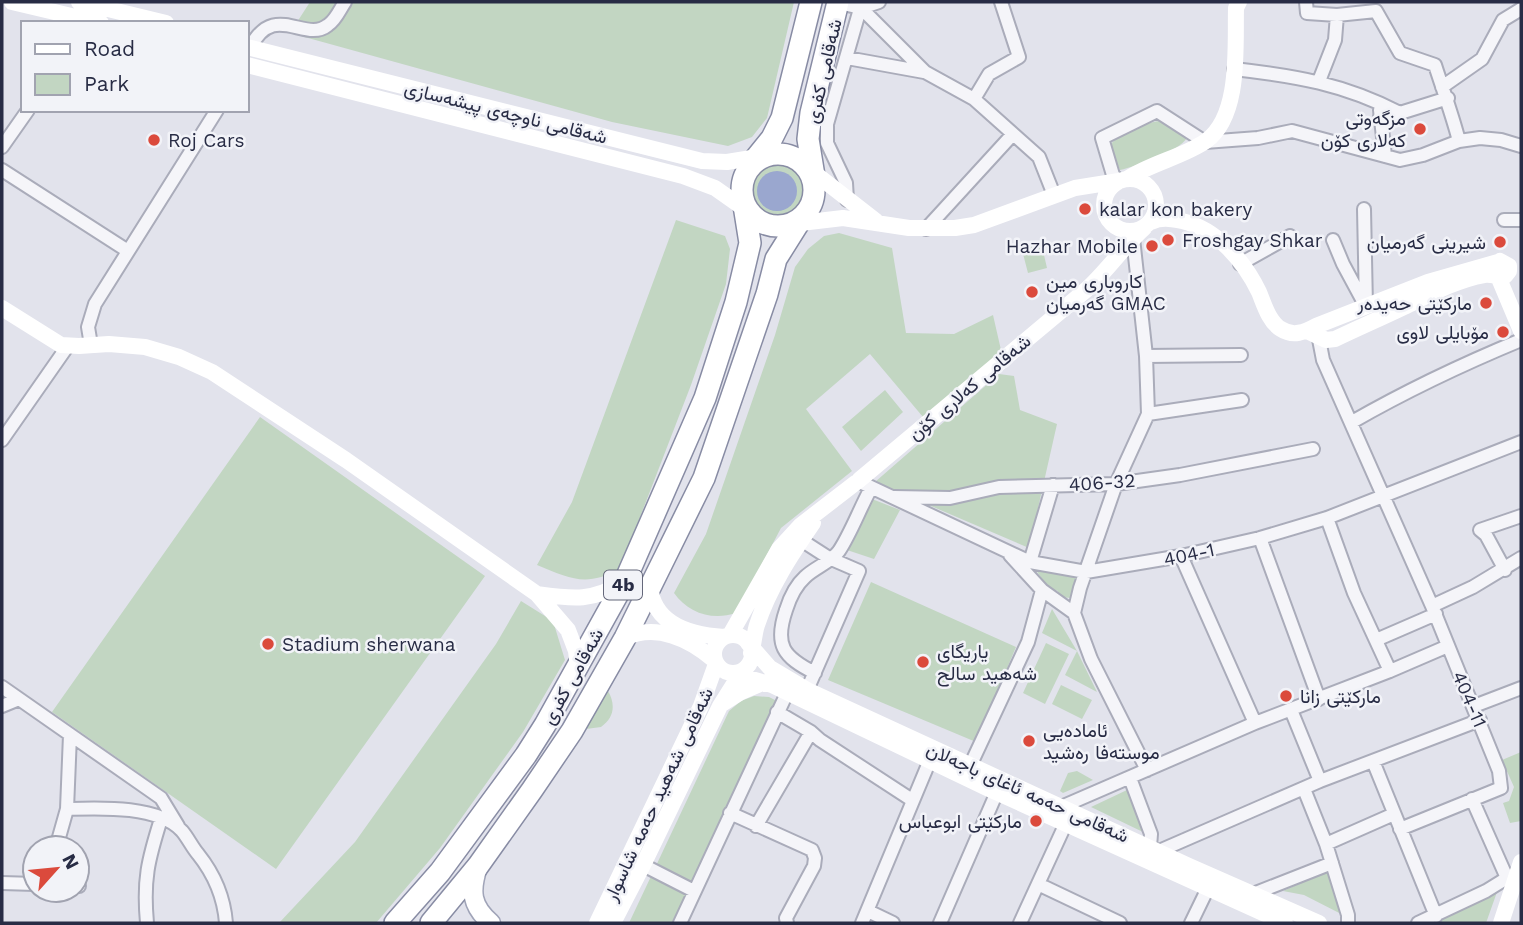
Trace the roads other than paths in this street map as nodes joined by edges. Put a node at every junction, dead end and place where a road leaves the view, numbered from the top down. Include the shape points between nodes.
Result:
1 (12, 2) edge
2 (345, 2) edge
3 (811, 2) edge
4 (838, 2) edge
5 (879, 2) edge
6 (1001, 2) edge
7 (1239, 2) edge
8 (1306, 2) edge
9 (862, 5) edge
10 (1521, 9) edge
11 (80, 14) edge
12 (1337, 15) junction
13 (96, 21) edge
14 (147, 21) edge
15 (248, 53) edge
16 (248, 55) edge
17 (248, 55) edge
18 (847, 58) junction
19 (1234, 69) junction
20 (925, 72) junction
21 (1319, 81) junction
22 (1445, 92) junction
23 (974, 99) junction
24 (1379, 102) junction
25 (27, 112) edge
26 (216, 112) edge
27 (1400, 113) junction
28 (1380, 117) junction
29 (1013, 134) junction
30 (1459, 141) junction
31 (1205, 142) junction
32 (1521, 146) edge
33 (2, 147) edge
34 (1385, 156) junction
35 (758, 159) junction
36 (1150, 167) junction
37 (2, 170) edge
38 (812, 174) junction
39 (1123, 180) junction
40 (1088, 186) junction
41 (1152, 192) junction
42 (1054, 195) junction
43 (847, 200) junction
44 (1104, 202) junction
45 (746, 207) junction
46 (1364, 209) dead end
47 (1172, 219) junction
48 (1504, 220) dead end
49 (1521, 220) edge
50 (798, 221) junction
51 (878, 223) junction
52 (1111, 223) junction
53 (926, 229) junction
54 (1143, 229) junction
55 (1290, 236) dead end
56 (1333, 240) dead end
57 (128, 251) junction
58 (1521, 257) edge
59 (1240, 264) junction
60 (1112, 265) junction
61 (1508, 268) edge
62 (1366, 306) junction
63 (2, 308) edge
64 (1519, 325) edge
65 (1314, 331) junction
66 (1521, 340) edge
67 (91, 345) junction
68 (67, 347) junction
69 (1241, 355) dead end
70 (1146, 356) junction
71 (1242, 400) dead end
72 (1148, 414) junction
73 (1352, 422) junction
74 (2, 440) edge
75 (1521, 442) edge
76 (1312, 449) dead end
77 (864, 484) junction
78 (1116, 484) junction
79 (1053, 485) junction
80 (1383, 496) junction
81 (889, 497) junction
82 (825, 507) junction
83 (1521, 516) edge
84 (1327, 518) junction
85 (1260, 538) junction
86 (801, 541) junction
87 (1007, 551) junction
88 (784, 553) junction
89 (1181, 556) junction
90 (830, 558) junction
91 (1521, 559) edge
92 (1030, 562) junction
93 (1505, 570) junction
94 (1086, 572) junction
95 (625, 581) junction
96 (650, 586) junction
97 (1042, 590) junction
98 (537, 594) junction
99 (1434, 610) junction
100 (1074, 613) junction
101 (1396, 631) junction
102 (727, 636) junction
103 (625, 638) junction
104 (1376, 640) junction
105 (1448, 646) junction
106 (751, 648) junction
107 (1384, 657) junction
108 (578, 667) junction
109 (729, 669) junction
110 (1390, 671) junction
111 (815, 673) junction
112 (765, 682) junction
113 (2, 687) edge
114 (1521, 688) edge
115 (807, 690) junction
116 (786, 693) junction
117 (19, 699) junction
118 (1319, 699) junction
119 (2, 706) edge
120 (720, 706) junction
121 (1474, 706) junction
122 (1291, 710) junction
123 (777, 712) junction
124 (1480, 720) junction
125 (1255, 723) junction
126 (811, 732) junction
127 (70, 734) junction
128 (891, 736) junction
129 (930, 760) junction
130 (1373, 761) junction
131 (970, 766) junction
132 (1147, 770) junction
133 (1130, 778) junction
134 (1320, 781) junction
135 (1304, 789) junction
136 (997, 792) junction
137 (1472, 799) junction
138 (912, 800) junction
139 (1061, 807) junction
140 (67, 809) junction
141 (730, 813) junction
142 (1394, 814) junction
143 (161, 819) junction
144 (1066, 823) junction
145 (756, 826) junction
146 (1399, 829) junction
147 (181, 830) junction
148 (60, 834) edge
149 (1326, 844) junction
150 (1154, 849) junction
151 (1521, 862) edge
152 (1332, 863) junction
153 (643, 865) junction
154 (478, 866) junction
155 (1511, 880) junction
156 (2, 883) edge
157 (21, 884) edge
158 (1038, 884) junction
159 (1208, 888) junction
160 (694, 891) junction
161 (1252, 894) junction
162 (868, 911) junction
163 (1436, 916) junction
164 (222, 920) edge
165 (1274, 921) edge
166 (147, 923) edge
167 (395, 923) edge
168 (431, 923) edge
169 (491, 923) edge
170 (597, 923) edge
171 (613, 923) edge
172 (680, 923) edge
173 (787, 923) edge
174 (862, 923) edge
175 (893, 923) edge
176 (940, 923) edge
177 (1020, 923) edge
178 (1120, 923) edge
179 (1191, 923) edge
180 (1318, 923) edge
181 (1348, 923) edge
182 (1418, 923) edge
183 (1501, 923) edge

1 - 11 main road
2 - 15 street via 328,26 317,30 292,24 267,27 256,36
3 - 35 highway, شەقامی کفری via 782,118
4 - 9 street
4 - 38 highway, شەقامی کفری via 811,113
5 - 9 street
6 - 23 street via 1019,57 989,74
7 - 19 main road
8 - 12 street via 1307,13
9 - 18 street
9 - 20 street
10 - 22 street via 1503,20 1482,59
11 - 13 main road
11 - 14 main road
12 - 21 street via 1335,40
12 - 22 street via 1376,11 1401,53 1435,65
16 - 35 main road, شەقامی ناوچەی پیشەسازی via 702,161
17 - 45 main road, شەقامی ناوچەی پیشەسازی via 683,176
18 - 20 street
18 - 43 street via 827,124 827,143 846,183
19 - 21 street
19 - 31 main road via 1231,98 1220,128
20 - 23 street
21 - 24 street
22 - 27 street
22 - 30 street
23 - 29 street
24 - 27 street
24 - 28 street
25 - 33 street
26 - 57 street
27 - 28 street
28 - 34 street
29 - 42 street via 1039,157
29 - 53 street
30 - 32 street via 1480,138
30 - 34 street via 1400,160
31 - 34 street via 1292,131
31 - 36 main road
31 - 39 street via 1157,111 1102,138 1113,175
35 - 38 highway via 782,153 800,160
35 - 45 highway via 742,184
36 - 39 main road
36 - 41 main road via 1146,172
37 - 57 street
38 - 43 main road
38 - 50 highway via 813,200
39 - 40 main road
39 - 41 main road via 1143,183
39 - 44 main road via 1107,192
40 - 42 main road
40 - 44 main road
41 - 47 main road
41 - 54 main road via 1155,214
42 - 53 main road via 974,225
43 - 51 main road
44 - 52 main road
45 - 50 highway via 767,224
45 - 95 highway, شەقامی کفری / 4b via 749,253 733,314 705,398
46 - 62 street
47 - 54 main road
47 - 59 main road via 1204,229
48 - 49 street
50 - 51 main road via 834,218
50 - 96 highway, شەقامی کفری / 4b via 774,265 717,446
51 - 53 main road
52 - 54 main road via 1126,232
52 - 60 main road via 1116,247
54 - 60 main road, شەقامی کەلاری کۆن
54 - 70 street
55 - 59 street
56 - 62 street
57 - 67 street via 90,315
58 - 61 main road
59 - 65 main road via 1278,327 1293,333
60 - 77 main road, شەقامی کەلاری کۆن
61 - 62 main road via 1428,282
61 - 64 main road
61 - 64 main road via 1507,287
61 - 65 main road via 1447,287 1335,339 1326,340
62 - 65 main road
63 - 68 main road
65 - 73 street, 404-11
66 - 73 street
67 - 68 main road
67 - 98 main road via 154,349 212,372
68 - 74 street
69 - 70 street
70 - 72 street
71 - 72 street
72 - 78 street
73 - 80 street, 404-11
75 - 80 street, 404-1
76 - 78 street, 406-32
77 - 81 street, 404-1
77 - 82 main road, شەقامی کەلاری کۆن
77 - 90 street via 841,547
78 - 79 street, 406-32
78 - 94 street
79 - 81 street, 406-32 via 999,487 950,498
79 - 92 street
80 - 84 street, 404-1
80 - 99 street, 404-11
81 - 87 street, 404-1
82 - 86 main road
82 - 88 main road via 801,525
83 - 93 street via 1480,530
84 - 85 street, 404-1
84 - 104 street
85 - 89 street, 404-1
85 - 118 street
86 - 88 main road
86 - 90 street
87 - 92 street, 404-1
87 - 97 street
88 - 102 main road
88 - 106 main road
89 - 94 street, 404-1
89 - 125 street
90 - 111 street via 859,571
90 - 111 street via 796,586 779,629 789,656
91 - 93 street
92 - 94 street, 404-1
93 - 99 street
94 - 100 street
95 - 98 main road via 609,592 584,598
95 - 108 highway, شەقامی کفری / 4b
96 - 102 main road via 654,606 667,621 692,632
96 - 103 highway, شەقامی کفری / 4b
97 - 100 street
97 - 131 street via 1028,642
98 - 108 main road via 568,629
99 - 101 street
99 - 105 street, 404-11
100 - 132 street via 1091,659
101 - 104 street
101 - 107 street
102 - 106 main road via 740,637
102 - 109 main road via 715,647
103 - 109 main road, شەقامی حەمە ئاغای باجەلان via 640,632 662,633 690,644
103 - 154 highway, شەقامی کفری / 4b via 560,749
104 - 107 street
105 - 110 street
105 - 121 street, 404-11
106 - 109 main road via 749,663
106 - 115 main road, شەقامی حەمە ئاغای باجەلان via 770,668
107 - 110 street
108 - 167 highway, شەقامی کفری / 4b via 503,788
109 - 112 main road, شەقامی حەمە ئاغای باجەلان
109 - 120 main road, شەقامی شەهید حەمە شاسوار
109 - 170 main road, شەقامی شەهید حەمە شاسوار via 710,685
110 - 118 street
111 - 115 street
112 - 116 main road, شەقامی حەمە ئاغای باجەلان
112 - 120 main road
113 - 117 street
114 - 121 street
115 - 128 main road, شەقامی حەمە ئاغای باجەلان
116 - 123 street
116 - 128 main road, شەقامی حەمە ئاغای باجەلان
117 - 119 street
117 - 127 street
118 - 122 street
120 - 153 main road, شەقامی شەهید حەمە شاسوار
121 - 124 street, 404-11
122 - 125 street
122 - 134 street
123 - 126 street
123 - 141 street
124 - 130 street
124 - 137 street, 404-11 via 1501,788
125 - 132 street
126 - 138 street
126 - 145 street
127 - 140 street
127 - 147 street via 160,798
128 - 129 main road, شەقامی حەمە ئاغای باجەلان
128 - 131 main road, شەقامی حەمە ئاغای باجەلان
129 - 136 main road, شەقامی حەمە ئاغای باجەلان
129 - 138 street
130 - 134 street
130 - 142 street
131 - 139 main road, شەقامی حەمە ئاغای باجەلان
132 - 133 street
133 - 139 street
133 - 150 street
134 - 135 street
135 - 149 street
135 - 150 street
136 - 144 main road, شەقامی حەمە ئاغای باجەلان
136 - 176 street
137 - 146 street
137 - 155 street
138 - 162 street
139 - 150 main road, شەقامی حەمە ئاغای باجەلان
140 - 143 street via 141,811
140 - 148 street
141 - 145 street
141 - 160 street
142 - 146 street
142 - 149 street
143 - 147 street
143 - 166 street via 147,861
144 - 158 street
144 - 159 main road, شەقامی حەمە ئاغای باجەلان
145 - 173 street via 807,846 815,858
146 - 163 street
147 - 164 street via 219,888
149 - 152 street
150 - 161 main road, شەقامی حەمە ئاغای باجەلان
151 - 155 main road
152 - 161 street
152 - 181 street
153 - 160 street
153 - 171 main road, شەقامی شەهید حەمە شاسوار
154 - 168 highway, شەقامی کفری / 4b
154 - 169 main road via 472,884 475,901
155 - 163 street
155 - 183 main road
156 - 157 street
158 - 177 street
158 - 178 street
159 - 165 main road, شەقامی حەمە ئاغای باجەلان
159 - 179 street
160 - 172 street
161 - 180 main road, شەقامی حەمە ئاغای باجەلان
162 - 174 street
162 - 175 street
163 - 182 street

